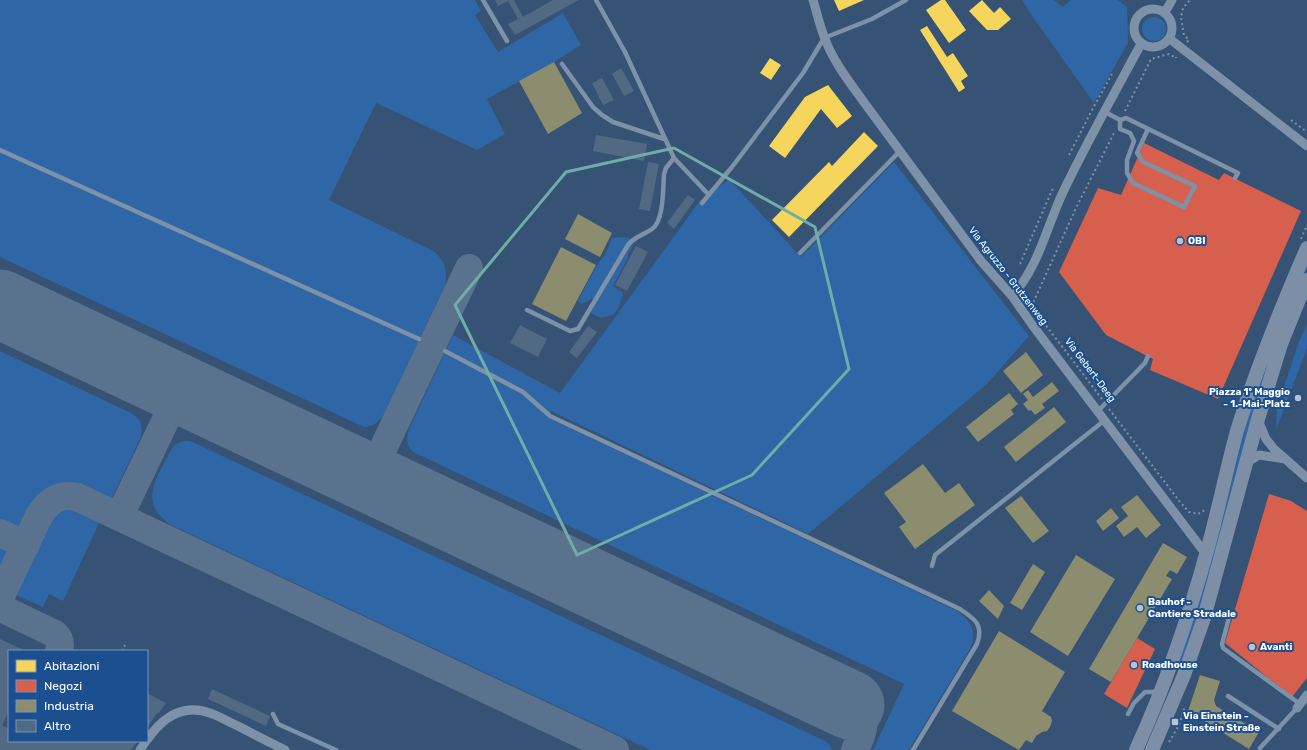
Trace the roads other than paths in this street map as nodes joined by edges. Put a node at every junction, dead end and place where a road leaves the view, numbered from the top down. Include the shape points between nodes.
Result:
1 (484, 0) edge
2 (596, 0) edge
3 (813, 0) edge
4 (906, 0) edge
5 (1172, 0) edge
6 (1165, 12) junction
7 (824, 38) junction
8 (1170, 39) junction
9 (507, 41) dead end
10 (1141, 44) junction
11 (562, 64) dead end
12 (1104, 112) junction
13 (1120, 120) junction
14 (1148, 129) junction
15 (664, 139) junction
16 (1307, 146) edge
17 (0, 150) edge
18 (900, 152) junction
19 (674, 158) junction
20 (1235, 178) dead end
21 (709, 195) junction
22 (702, 203) dead end
23 (1307, 248) edge
24 (800, 253) dead end
25 (1307, 281) edge
26 (1012, 296) junction
27 (527, 310) dead end
28 (420, 339) dead end
29 (445, 351) dead end
30 (1148, 356) dead end
31 (1098, 411) junction
32 (1258, 419) junction
33 (1105, 420) junction
34 (1286, 459) junction
35 (1246, 463) junction
36 (1307, 478) edge
37 (1207, 551) junction
38 (932, 566) dead end
39 (1234, 613) dead end
40 (1160, 692) junction
41 (1307, 695) edge
42 (1228, 696) dead end
43 (1298, 706) junction
44 (273, 714) dead end
45 (1128, 714) dead end
46 (1279, 729) junction
47 (148, 739) edge
48 (1260, 748) dead end
49 (284, 750) edge
50 (336, 750) edge
51 (913, 750) edge
52 (1136, 750) edge
53 (1152, 750) edge

1 - 9 lane
2 - 15 lane via 640,82
3 - 7 street, Via Agruzzo - Grutzenweg
4 - 7 lane via 872,19
5 - 6 street
6 - 8 street via 1171,19 1173,29
6 - 10 street via 1155,8 1144,11 1137,17 1134,31
7 - 18 street, Via Agruzzo - Grutzenweg via 848,80
7 - 21 lane via 803,73
8 - 10 street via 1162,46 1152,48
8 - 16 street
10 - 12 street
11 - 15 lane via 593,107 602,115 613,122
12 - 13 lane
12 - 26 street via 1064,190 1031,269
13 - 14 lane via 1126,118
13 - 14 lane via 1120,129 1130,133 1134,141 1127,160 1127,173 1133,184 1184,207 1195,186 1143,162 1137,153
14 - 20 lane via 1238,173
15 - 19 lane
17 - 28 lane
18 - 24 lane
18 - 26 street, Via Agruzzo - Grutzenweg via 981,261
19 - 21 lane
19 - 27 lane via 664,174 660,214 655,227 633,239 628,245 578,329 570,331
21 - 22 lane
23 - 37 main road via 1261,359 1237,432
25 - 32 main road via 1281,344
26 - 31 street, Via Agruzzo - Grutzenweg
29 - 51 lane via 523,392 550,416 960,609 975,620 980,629 977,644
30 - 31 lane via 1145,363
31 - 33 street, Via Agruzzo - Grutzenweg
32 - 34 street via 1266,439
32 - 35 main road
33 - 37 street, Via Agruzzo - Grutzenweg via 1202,549
33 - 38 lane via 935,555
34 - 35 street via 1259,455
34 - 36 street
35 - 53 main road via 1204,618 1184,676
37 - 40 main road via 1192,604
39 - 43 lane via 1230,614 1222,644 1224,648
40 - 45 lane via 1145,692
40 - 52 main road
41 - 43 street
42 - 46 lane
43 - 46 lane
44 - 50 lane via 278,724
46 - 48 lane
47 - 49 street via 164,720 185,711 197,710 213,714

